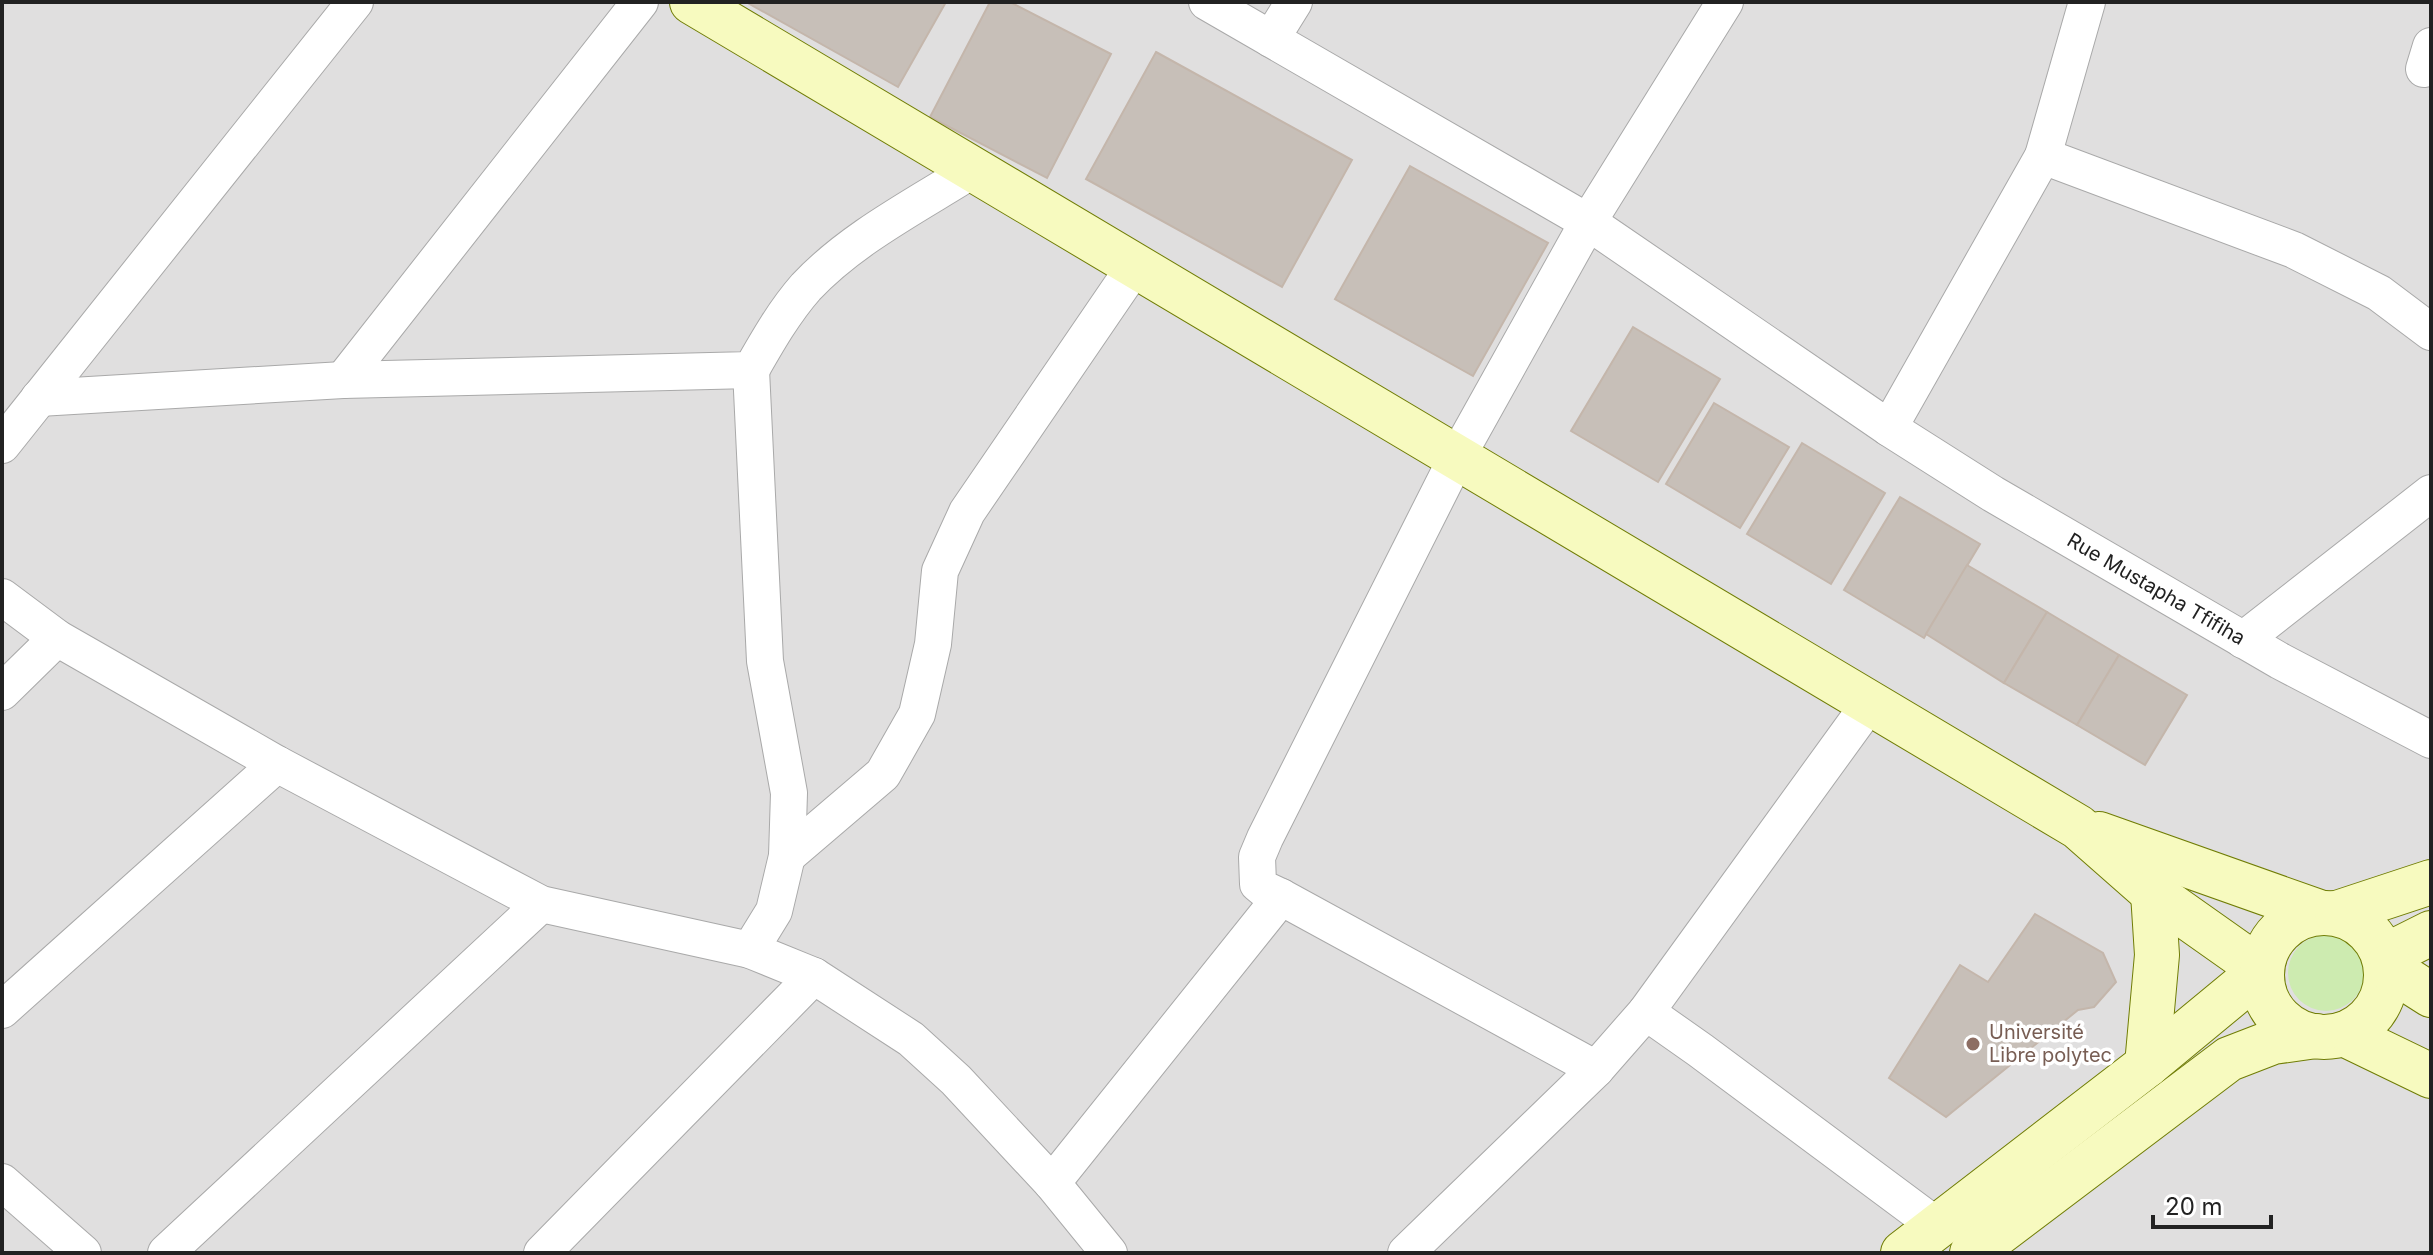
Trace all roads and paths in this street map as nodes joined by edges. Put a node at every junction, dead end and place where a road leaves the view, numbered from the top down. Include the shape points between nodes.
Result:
1 (355, 2) edge
2 (640, 2) edge
3 (692, 2) edge
4 (1207, 2) edge
5 (1294, 2) edge
6 (1725, 2) edge
7 (2087, 2) edge
8 (1271, 39) junction
9 (2043, 156) junction
10 (974, 169) junction
11 (1588, 222) junction
12 (1135, 266) junction
13 (2431, 332) edge
14 (751, 370) junction
15 (343, 380) junction
16 (39, 398) junction
17 (1889, 428) junction
18 (2, 445) edge
19 (1457, 457) junction
20 (2431, 493) edge
21 (2, 597) edge
22 (57, 638) junction
23 (2243, 640) junction
24 (2, 692) edge
25 (1870, 703) junction
26 (2431, 740) edge
27 (277, 764) junction
28 (2078, 827) junction
29 (787, 856) junction
30 (2431, 882) edge
31 (2153, 893) junction
32 (1281, 897) junction
33 (541, 904) junction
34 (2328, 913) junction
35 (2431, 933) edge
36 (750, 950) junction
37 (2386, 962) junction
38 (2262, 970) junction
39 (814, 976) junction
40 (2431, 995) edge
41 (2, 1010) edge
42 (1646, 1012) junction
43 (2330, 1035) junction
44 (2147, 1065) junction
45 (1596, 1069) junction
46 (2431, 1076) edge
47 (2, 1182) edge
48 (1052, 1183) junction
49 (1938, 1227) junction
50 (1100, 1250) edge
51 (83, 1253) edge
52 (166, 1253) edge
53 (542, 1253) edge
54 (1406, 1253) edge
55 (1903, 1253) edge
56 (1972, 1253) edge

1 - 16 street
2 - 15 street
3 - 10 main road
4 - 8 street
5 - 8 street
6 - 11 street
7 - 9 street
8 - 11 street, Rue Mustapha Tfifiha
9 - 13 street via 2294,250 2379,293
9 - 17 street
10 - 12 main road
10 - 14 street via 835,260 805,288
11 - 17 street, Rue Mustapha Tfifiha
11 - 19 street
12 - 19 main road
12 - 29 street via 967,512 940,571 933,644 917,714 883,774
14 - 15 street
14 - 29 street via 765,661 789,793
15 - 16 street
16 - 18 street
17 - 23 street, Rue Mustapha Tfifiha
19 - 25 main road
19 - 32 street via 1257,857 1258,884
20 - 23 street
21 - 22 street
22 - 24 street
22 - 27 street
23 - 26 street, Rue Mustapha Tfifiha
25 - 28 main road
25 - 42 street
27 - 33 street
27 - 41 street
28 - 31 main road
28 - 34 main road
29 - 36 street via 774,911
30 - 34 main road
31 - 38 main road
31 - 44 main road via 2157,955
32 - 45 street
32 - 48 street
33 - 36 street
33 - 52 street
34 - 37 main road via 2367,928
34 - 38 main road via 2302,916 2286,925 2265,953
35 - 37 main road
36 - 39 street
37 - 40 main road
37 - 43 main road via 2386,989 2378,1008 2363,1024
38 - 43 main road via 2268,1001 2287,1025
38 - 44 main road
39 - 48 street via 911,1039
39 - 53 street
42 - 45 street
42 - 49 street
43 - 46 main road
43 - 56 main road via 2273,1042 2229,1059
44 - 49 main road
45 - 54 street
47 - 51 street
48 - 50 street
49 - 55 main road

